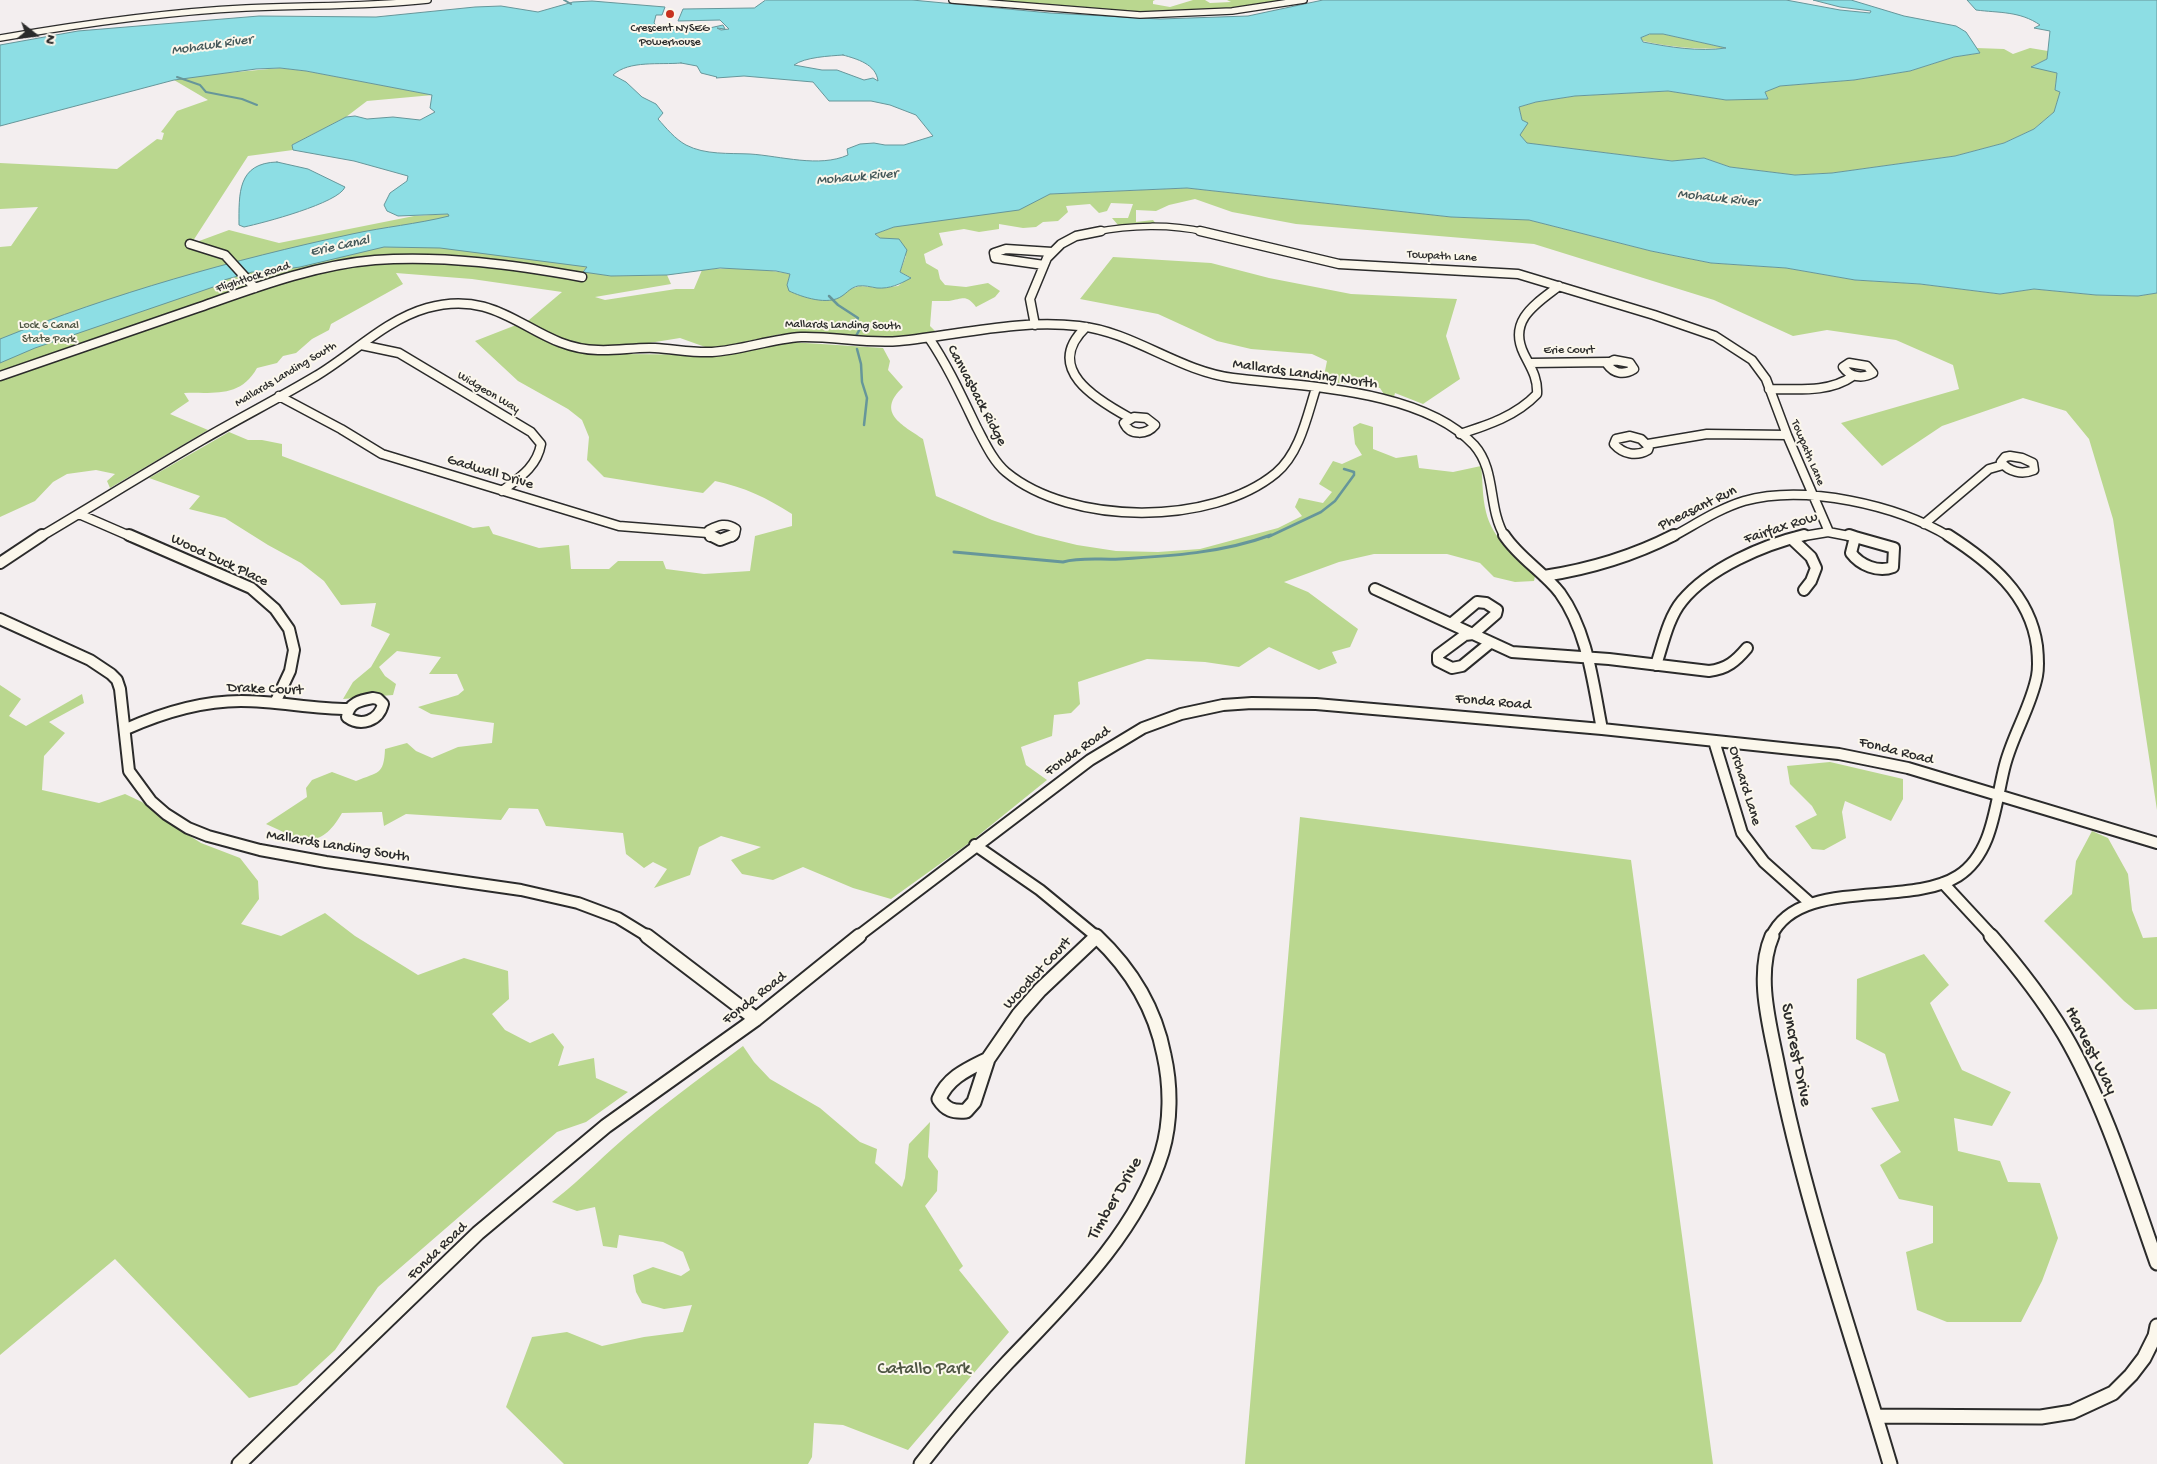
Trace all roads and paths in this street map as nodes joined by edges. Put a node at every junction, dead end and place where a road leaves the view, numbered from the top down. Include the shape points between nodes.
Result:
1 (428, 0) edge
2 (952, 0) edge
3 (1304, 0) edge
4 (0, 38) edge
5 (190, 244) dead end
6 (1052, 252) junction
7 (1044, 265) junction
8 (582, 277) dead end
9 (1559, 286) junction
10 (254, 288) junction
11 (1035, 325) junction
12 (1086, 327) junction
13 (929, 338) junction
14 (361, 345) junction
15 (1530, 362) junction
16 (1609, 362) dead end
17 (0, 376) edge
18 (1853, 376) dead end
19 (1316, 388) junction
20 (1769, 390) junction
21 (279, 396) junction
22 (1130, 418) dead end
23 (1460, 434) junction
24 (1787, 435) junction
25 (1648, 444) dead end
26 (2003, 465) dead end
27 (502, 491) junction
28 (1813, 496) junction
29 (79, 514) junction
30 (1924, 524) junction
31 (1829, 532) junction
32 (708, 533) dead end
33 (1855, 537) junction
34 (1792, 539) junction
35 (0, 562) edge
36 (1544, 576) junction
37 (1375, 589) dead end
38 (1804, 590) dead end
39 (0, 619) edge
40 (1452, 623) junction
41 (1473, 634) junction
42 (1490, 643) junction
43 (1747, 648) dead end
44 (1586, 659) junction
45 (1656, 665) junction
46 (275, 703) junction
47 (348, 709) dead end
48 (126, 729) junction
49 (1602, 729) junction
50 (1714, 741) junction
51 (1998, 796) junction
52 (2157, 844) edge
53 (975, 846) junction
54 (1943, 883) junction
55 (1810, 902) junction
56 (1096, 937) junction
57 (756, 1019) junction
58 (988, 1059) dead end
59 (2157, 1263) edge
60 (2157, 1326) edge
61 (1876, 1416) junction
62 (239, 1464) edge
63 (922, 1464) edge
64 (1890, 1464) edge

1 - 4 street via 358,7 223,10 92,23
2 - 3 street via 1150,15 1232,11
5 - 10 street via 225,255
6 - 7 street, Towpath Lane
6 - 7 street via 1006,248 994,253 995,258
6 - 9 street, Towpath Lane via 1061,244 1085,234 1173,227 1225,236 1339,264 1518,274
7 - 11 street, Towpath Lane via 1030,299
8 - 10 street, Flightlock Road via 478,262 414,257 374,260 320,270
9 - 15 street via 1527,311 1522,324 1520,339 1523,353
9 - 20 street, Towpath Lane via 1715,336 1759,368
10 - 17 street, Flightlock Road
11 - 12 street, Mallards Landing North
11 - 13 street, Mallards Landing North
12 - 19 street, Mallards Landing North via 1123,337 1220,377
12 - 22 street via 1073,341 1070,352 1072,371 1088,392
13 - 14 street, Mallards Landing South via 863,342 810,337 775,339 714,352 652,348 592,352 566,346 502,310 478,304 447,304 397,320
13 - 19 street, Canvasback Ridge via 994,459 1007,473 1047,495 1100,509 1162,512 1203,506 1238,495 1270,478 1293,450
14 - 21 street, Mallards Landing South via 329,368
14 - 27 street, Widgeon Way via 399,353 531,432 541,444 540,454 533,466
15 - 16 street, Erie Court
15 - 23 street via 1538,388 1533,400 1508,416
18 - 20 street via 1848,381 1830,386
19 - 23 street, Mallards Landing North via 1409,406 1431,415
20 - 24 street, Towpath Lane
21 - 27 street, Gadwall Drive via 382,454
21 - 29 street, Mallards Landing South
23 - 36 street, Mallards Landing North via 1476,447 1489,469 1493,513 1502,534
24 - 25 street via 1707,434
24 - 28 street, Towpath Lane
26 - 30 street via 1989,469
27 - 32 street, Gadwall Drive via 619,526
28 - 30 street, Pheasant Run via 1857,502
28 - 31 street, Fairfax Row
28 - 36 street, Pheasant Run via 1777,496 1744,501 1625,557 1579,571
29 - 35 street, Mallards Landing South
29 - 46 street, Wood Duck Place via 251,588 271,603 292,633 295,651 288,677
30 - 51 street, Pheasant Run via 1990,564 2014,588 2030,616 2039,665 2031,697 2010,748
31 - 33 street
31 - 34 street, Fairfax Row
33 - 33 street via 1851,553 1856,560 1883,569 1893,567 1894,548
34 - 38 street via 1815,564 1814,578
34 - 45 street, Fairfax Row via 1767,546 1726,566 1688,594 1674,617
36 - 44 street, Mallards Landing North via 1563,597 1571,612
37 - 40 street
39 - 48 street, Mallards Landing South via 90,660 111,674 120,689
40 - 41 street
40 - 41 street via 1477,602 1497,610
41 - 42 street
41 - 42 street via 1465,635 1438,655 1438,660 1456,669
42 - 44 street via 1512,652
43 - 45 street via 1723,670
44 - 45 street
44 - 49 street, Mallards Landing North
46 - 47 street, Drake Court
46 - 48 street, Drake Court via 240,701 202,706 146,720
48 - 57 street, Mallards Landing South via 129,771 136,783 161,810 188,828 260,850 521,890 578,903 639,930
49 - 50 street, Fonda Road
49 - 53 street, Fonda Road via 1316,704 1252,703 1201,709 1143,728 1113,745
50 - 51 street, Fonda Road via 1852,756 1908,768
50 - 55 street, Orchard Lane via 1742,833 1749,845 1770,870
51 - 52 street, Fonda Road
51 - 54 street, Suncrest Drive via 1993,821 1977,856 1962,874
53 - 56 street, Timber Drive via 1028,882
53 - 57 street, Fonda Road
54 - 55 street, Suncrest Drive
54 - 59 street, Harvest Way via 2014,963 2041,997 2065,1036 2122,1162
55 - 61 street, Suncrest Drive via 1784,916 1771,937 1765,963 1767,1006 1781,1084 1820,1242
56 - 58 street, Woodlot Court via 1040,990
56 - 63 street, Timber Drive via 1137,984 1163,1046 1168,1099 1163,1152 1124,1227 1092,1271 989,1380
57 - 62 street, Fonda Road via 606,1126 478,1233
60 - 61 street via 2144,1358 2131,1376 2113,1394 2072,1412 2041,1417
61 - 64 street, Suncrest Drive

